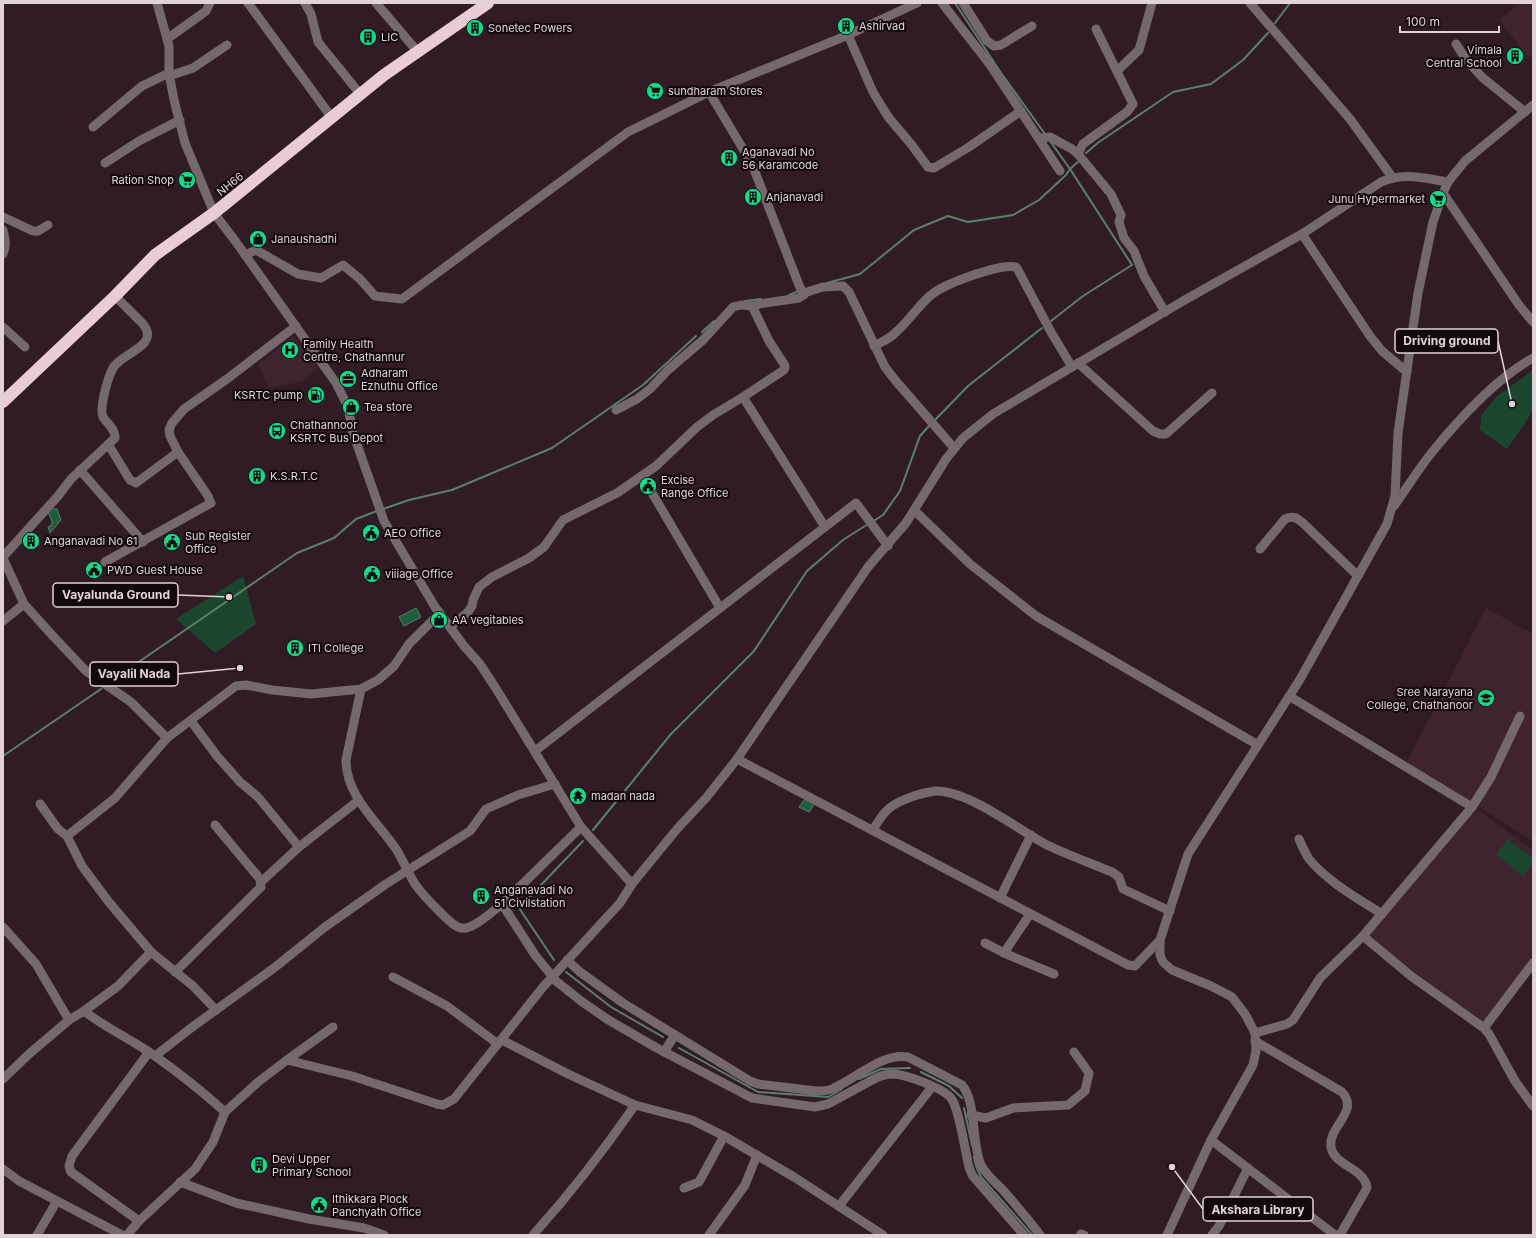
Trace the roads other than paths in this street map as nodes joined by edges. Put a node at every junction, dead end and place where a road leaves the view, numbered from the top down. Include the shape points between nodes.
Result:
1 (157, 3) edge
2 (210, 3) edge
3 (248, 3) edge
4 (305, 3) edge
5 (376, 3) edge
6 (488, 3) edge
7 (917, 3) edge
8 (942, 3) edge
9 (963, 3) edge
10 (1152, 3) edge
11 (1250, 3) edge
12 (1032, 26) dead end
13 (1096, 29) dead end
14 (848, 35) junction
15 (167, 39) junction
16 (1456, 44) dead end
17 (227, 45) dead end
18 (418, 52) junction
19 (1117, 71) junction
20 (169, 75) junction
21 (710, 92) junction
22 (361, 95) junction
23 (1530, 110) edge
24 (1021, 111) junction
25 (332, 118) junction
26 (180, 120) junction
27 (93, 127) dead end
28 (1044, 138) junction
29 (1078, 154) junction
30 (105, 163) dead end
31 (1060, 171) dead end
32 (1392, 177) junction
33 (1448, 182) junction
34 (1443, 192) junction
35 (214, 213) junction
36 (3, 217) edge
37 (48, 225) dead end
38 (3, 230) edge
39 (1302, 234) junction
40 (3, 254) edge
41 (245, 255) junction
42 (804, 293) junction
43 (115, 296) junction
44 (755, 306) junction
45 (1165, 312) junction
46 (1533, 322) edge
47 (296, 326) junction
48 (3, 327) edge
49 (874, 346) junction
50 (25, 347) dead end
51 (1533, 358) edge
52 (1075, 365) junction
53 (1407, 372) junction
54 (1212, 393) dead end
55 (743, 398) junction
56 (3, 402) edge
57 (616, 410) dead end
58 (108, 444) junction
59 (954, 448) junction
60 (178, 452) junction
61 (80, 470) junction
62 (642, 476) junction
63 (1391, 510) junction
64 (915, 511) junction
65 (825, 527) junction
66 (143, 542) junction
67 (888, 546) junction
68 (1260, 549) dead end
69 (3, 557) edge
70 (105, 562) dead end
71 (1358, 576) junction
72 (24, 604) junction
73 (720, 608) junction
74 (440, 613) junction
75 (3, 621) edge
76 (450, 627) junction
77 (361, 689) junction
78 (1289, 696) junction
79 (1520, 716) dead end
80 (191, 721) junction
81 (167, 738) junction
82 (1258, 745) junction
83 (535, 751) junction
84 (738, 759) junction
85 (555, 784) junction
86 (359, 800) junction
87 (40, 804) dead end
88 (1472, 807) junction
89 (216, 825) dead end
90 (581, 827) junction
91 (873, 830) junction
92 (67, 836) junction
93 (1031, 836) junction
94 (1300, 839) dead end
95 (299, 847) junction
96 (408, 869) junction
97 (260, 882) junction
98 (632, 884) junction
99 (1000, 898) junction
100 (502, 904) junction
101 (1170, 911) junction
102 (1030, 914) junction
103 (1382, 914) junction
104 (3, 926) edge
105 (1363, 936) junction
106 (1160, 940) junction
107 (985, 944) dead end
108 (150, 952) junction
109 (1004, 953) junction
110 (567, 960) junction
111 (1533, 962) edge
112 (175, 972) junction
113 (1054, 974) dead end
114 (552, 976) junction
115 (394, 977) dead end
116 (216, 1010) junction
117 (84, 1011) junction
118 (69, 1020) junction
119 (333, 1027) dead end
120 (1484, 1028) junction
121 (674, 1037) junction
122 (1255, 1037) junction
123 (500, 1042) junction
124 (665, 1050) junction
125 (1074, 1052) dead end
126 (152, 1054) junction
127 (287, 1060) junction
128 (917, 1063) junction
129 (913, 1076) junction
130 (3, 1079) edge
131 (932, 1087) junction
132 (962, 1103) junction
133 (635, 1105) junction
134 (1533, 1106) edge
135 (225, 1112) junction
136 (971, 1115) junction
137 (724, 1136) junction
138 (1211, 1140) junction
139 (757, 1155) junction
140 (1248, 1168) junction
141 (3, 1169) edge
142 (180, 1182) junction
143 (684, 1188) dead end
144 (57, 1201) junction
145 (839, 1206) junction
146 (138, 1221) junction
147 (344, 1226) junction
148 (37, 1235) edge
149 (127, 1235) edge
150 (342, 1235) edge
151 (384, 1235) edge
152 (533, 1235) edge
153 (709, 1235) edge
154 (883, 1235) edge
155 (1024, 1235) edge
156 (1040, 1235) edge
157 (1167, 1235) edge
158 (1212, 1235) edge
159 (1335, 1235) edge
160 (1340, 1235) edge

1 - 15 street
2 - 15 street via 206,10
3 - 25 street
4 - 22 street via 312,14 318,42
5 - 18 street
6 - 18 highway, NH66 / NH66
7 - 14 street
8 - 24 street via 991,66
9 - 12 street via 987,41 994,46 1001,45
10 - 19 street via 1139,50
11 - 32 street via 1350,119
13 - 19 street
14 - 21 street
14 - 24 street via 882,107 928,167 934,168 970,147
15 - 20 street
16 - 23 street via 1482,78
17 - 20 street via 193,68
18 - 22 highway, NH66 / NH66 via 384,75
19 - 29 street via 1132,100 1132,107 1083,144
20 - 26 street
20 - 27 street via 142,86
21 - 41 street via 628,132 402,299 376,296 343,265 320,278 298,274 256,250
21 - 42 street via 752,164
22 - 25 highway, NH66 / NH66
23 - 33 street via 1465,161
24 - 28 street
25 - 35 highway, NH66 / NH66
26 - 30 street via 139,141
26 - 35 street via 185,143
28 - 29 street
28 - 31 street
29 - 45 street via 1111,194 1121,215 1119,222 1124,238 1134,251 1144,276
32 - 33 street via 1405,176
32 - 39 street
33 - 34 street
34 - 46 street
34 - 53 street via 1426,252
35 - 41 street
35 - 43 highway, NH66 / NH66 via 155,255
36 - 37 street via 33,230
38 - 40 street via 6,244
39 - 45 street
39 - 53 street via 1370,336
41 - 47 street
42 - 44 street via 799,298
42 - 49 street via 823,287 843,286 849,292
43 - 56 highway, NH66 / NH66
43 - 58 street via 147,328 147,337 142,345 118,362 111,372 102,402 103,416 116,436
44 - 55 street via 754,311 785,367 778,375
44 - 57 street via 733,307 703,340 650,389
45 - 52 street
47 - 60 street via 227,380 184,408 172,423 170,430 170,436
47 - 74 street via 336,383 348,407 353,434 384,521
48 - 50 street
49 - 52 street via 894,335 932,294 975,275 1009,266 1016,267 1051,332
49 - 59 street via 895,380
51 - 63 street via 1508,375 1462,419 1432,452
52 - 54 street via 1153,431 1160,434 1166,434
52 - 59 street via 993,414
53 - 63 street via 1398,433 1395,496
55 - 62 street via 697,427
55 - 65 street
58 - 60 street via 130,480 136,483
58 - 61 street
59 - 64 street
60 - 66 street via 208,496 210,503
61 - 66 street
61 - 69 street
62 - 73 street
62 - 76 street via 617,493 563,520 544,547 479,587 468,612
63 - 71 street via 1387,524
64 - 67 street
64 - 82 street via 970,564 1036,616
65 - 67 street via 856,503
65 - 73 street
66 - 70 street
67 - 84 street via 868,567
68 - 71 street via 1285,519 1295,517
69 - 72 street
71 - 78 street
72 - 75 street
72 - 81 street via 86,671 131,702
73 - 83 street
74 - 76 street
74 - 77 street via 409,644 394,666 378,680
76 - 83 street via 480,664
77 - 80 street via 311,694 246,685 236,686
77 - 86 street via 346,760 349,781
78 - 82 street
78 - 88 street
79 - 88 street via 1491,777
80 - 81 street
80 - 95 street via 224,765 258,797
81 - 92 street via 116,798
82 - 101 street via 1188,854
83 - 85 street
84 - 91 street
84 - 98 street
85 - 90 street
85 - 96 street via 518,795 486,809 470,831
86 - 95 street
86 - 96 street
87 - 92 street via 58,829
88 - 103 street
89 - 97 street
90 - 98 street
90 - 100 street
91 - 93 street via 882,814 890,807 902,800 935,791 961,796
91 - 99 street
92 - 108 street via 82,866
93 - 99 street
93 - 101 street via 1046,845 1112,872 1119,877 1122,889
94 - 103 street via 1316,866 1337,884
95 - 97 street
96 - 100 street via 429,901 455,926 473,926
96 - 116 street via 325,927
97 - 112 street via 261,887 257,892
98 - 110 street via 620,903
99 - 102 street
100 - 114 street
101 - 106 street
102 - 106 street via 1128,966 1135,966
102 - 109 street
103 - 105 street
104 - 118 street via 36,964
105 - 120 street via 1411,976
105 - 122 street via 1320,978 1293,1020
106 - 122 street via 1160,955 1163,962 1172,970 1232,997 1245,1014
107 - 109 street
108 - 112 street
108 - 117 street via 118,986
109 - 113 street
110 - 114 street
110 - 121 street via 623,1003
111 - 120 street
112 - 116 street
114 - 123 street
114 - 124 street via 561,987 591,1008
115 - 123 street via 447,1006
116 - 126 street
117 - 118 street
117 - 126 street
118 - 130 street
119 - 127 street
120 - 134 street via 1518,1086
121 - 124 street
121 - 128 street via 736,1074 758,1084 816,1091 834,1088 893,1057 908,1057
122 - 138 street via 1253,1065
122 - 160 street via 1347,1097 1347,1109 1333,1134 1331,1148 1338,1159 1362,1177 1367,1188
123 - 127 street via 454,1099 442,1105 332,1070
123 - 133 street
124 - 129 street via 752,1098 815,1107 828,1104 883,1075
125 - 136 street via 1089,1073 1085,1090 1068,1105 1013,1108 986,1118
126 - 135 street via 202,1091
126 - 146 street via 72,1156 69,1166 71,1172
127 - 135 street
128 - 129 street
128 - 132 street via 962,1085 967,1093
129 - 131 street
131 - 132 street
131 - 145 street
132 - 136 street
132 - 155 street via 956,1110 972,1174
133 - 137 street via 692,1120
133 - 152 street via 560,1206
135 - 142 street via 213,1142 195,1169
136 - 156 street via 981,1164
137 - 139 street
137 - 143 street via 699,1182
138 - 140 street
138 - 157 street
139 - 145 street
139 - 153 street via 746,1185
140 - 158 street
140 - 159 street
141 - 144 street via 19,1181
142 - 146 street
142 - 147 street via 236,1203
144 - 148 street
144 - 149 street
145 - 154 street
146 - 149 street
147 - 150 street
147 - 151 street via 364,1228

